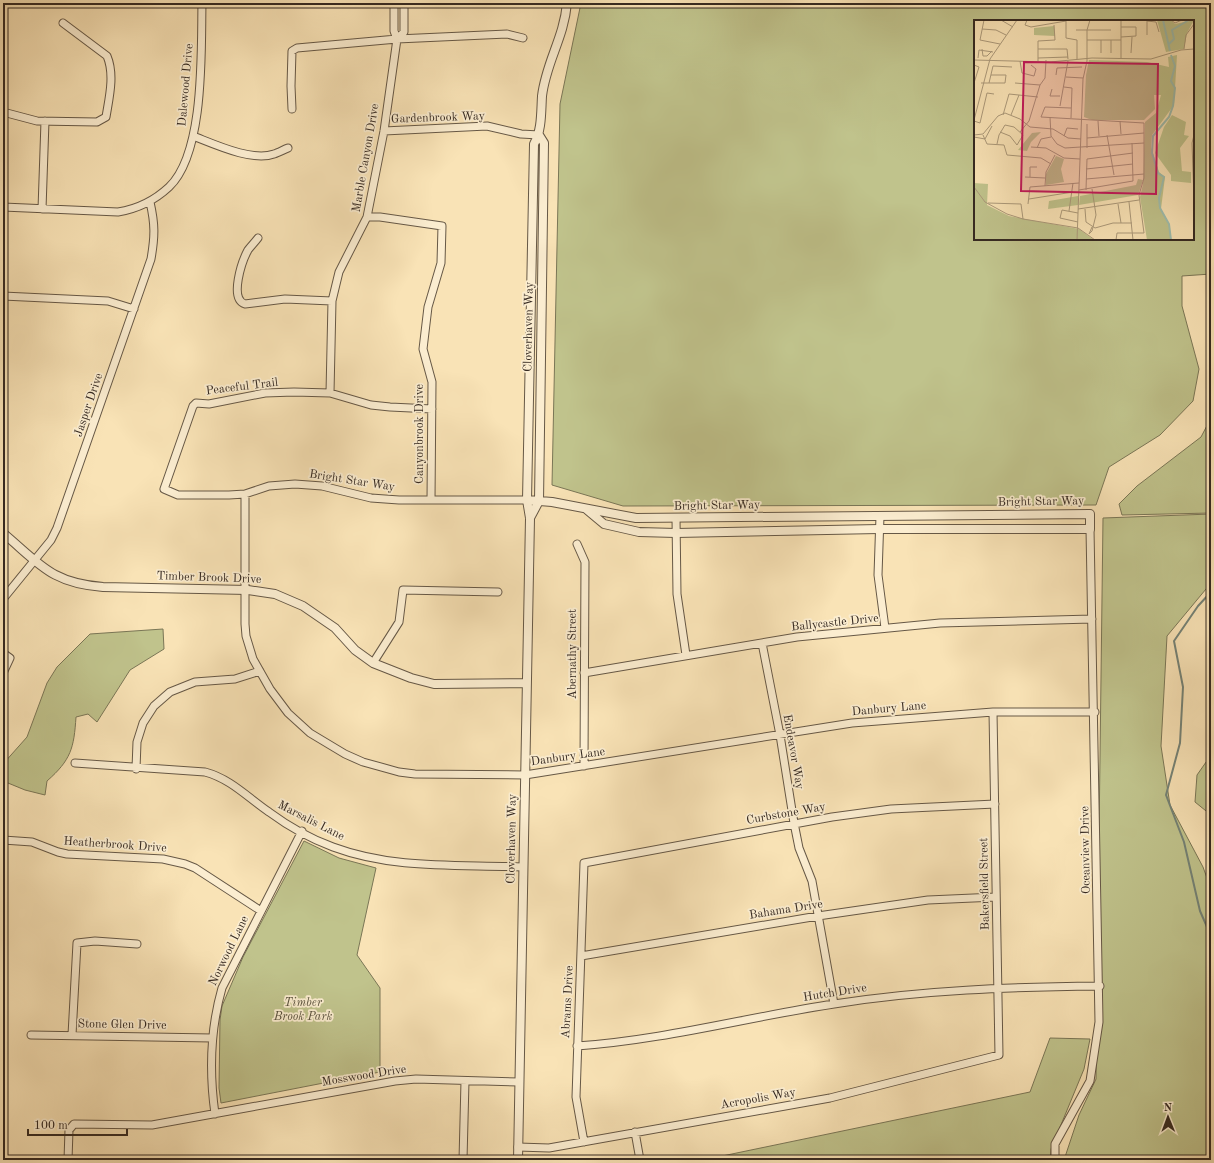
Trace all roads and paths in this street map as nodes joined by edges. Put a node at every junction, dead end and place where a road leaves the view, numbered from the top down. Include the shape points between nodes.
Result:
1 (202, 3) edge
2 (394, 3) edge
3 (404, 3) edge
4 (567, 3) edge
5 (63, 23) dead end
6 (523, 38) dead end
7 (397, 39) junction
8 (292, 109) dead end
9 (3, 112) edge
10 (45, 121) junction
11 (384, 130) junction
12 (539, 135) junction
13 (193, 136) junction
14 (288, 148) dead end
15 (150, 202) junction
16 (3, 207) edge
17 (42, 209) junction
18 (367, 217) junction
19 (258, 238) dead end
20 (3, 296) edge
21 (332, 301) junction
22 (134, 309) junction
23 (330, 393) junction
24 (432, 409) junction
25 (164, 489) joint
26 (245, 494) junction
27 (431, 500) junction
28 (527, 500) junction
29 (539, 501) junction
30 (586, 510) junction
31 (880, 516) junction
32 (530, 518) junction
33 (676, 518) junction
34 (879, 528) junction
35 (1090, 529) junction
36 (3, 532) edge
37 (676, 533) junction
38 (577, 544) dead end
39 (34, 561) junction
40 (246, 590) junction
41 (498, 592) dead end
42 (3, 599) edge
43 (1092, 619) junction
44 (885, 628) junction
45 (762, 643) junction
46 (3, 653) edge
47 (686, 655) junction
48 (373, 663) junction
49 (260, 671) junction
50 (3, 673) edge
51 (584, 673) junction
52 (526, 683) junction
53 (993, 712) junction
54 (1095, 712) junction
55 (780, 735) junction
56 (75, 763) dead end
57 (584, 766) junction
58 (136, 769) junction
59 (525, 775) junction
60 (994, 804) junction
61 (794, 824) junction
62 (302, 831) junction
63 (3, 840) edge
64 (584, 863) joint
65 (523, 867) junction
66 (996, 897) junction
67 (261, 912) junction
68 (818, 916) junction
69 (137, 944) dead end
70 (581, 956) junction
71 (1100, 986) junction
72 (998, 988) junction
73 (834, 1004) junction
74 (31, 1035) dead end
75 (72, 1035) junction
76 (212, 1038) junction
77 (577, 1046) junction
78 (999, 1055) joint
79 (465, 1081) junction
80 (519, 1082) junction
81 (215, 1114) junction
82 (635, 1132) junction
83 (584, 1142) junction
84 (518, 1147) junction
85 (68, 1160) edge
86 (463, 1160) edge
87 (518, 1160) edge
88 (640, 1160) edge
89 (1055, 1160) edge

1 - 13 street, Dalewood Drive via 200,79
2 - 7 street, Marble Canyon Drive via 394,30
3 - 7 street, Marble Canyon Drive via 404,32
4 - 12 street, Cloverhaven Way via 561,38 544,80
5 - 10 street via 107,56 110,75 106,117 97,122
6 - 7 street via 507,34
7 - 8 street via 297,48 292,51
7 - 11 street, Marble Canyon Drive
9 - 10 street
10 - 17 street
11 - 12 street, Gardenbrook Way via 487,126 521,134
11 - 18 street, Marble Canyon Drive
12 - 28 street, Cloverhaven Way via 534,144
12 - 29 street, Cloverhaven Way via 544,143
13 - 14 street via 233,151 253,155 272,155
13 - 15 street, Dalewood Drive via 180,172 170,186
15 - 17 street, Dalewood Drive via 132,210 118,212
15 - 22 street, Jasper Drive via 155,236 151,259
16 - 17 street, Dalewood Drive
18 - 21 street, Marble Canyon Drive via 339,272
18 - 24 street, Canyonbrook Drive via 442,226 441,263 428,307 424,349 432,382
19 - 21 street via 248,250 242,266 237,295 239,301 245,304 285,299
20 - 22 street via 108,301
21 - 23 street, Marble Canyon Drive
22 - 39 street, Jasper Drive via 57,528
23 - 24 street, Peaceful Trail via 371,405
23 - 25 street, Peaceful Trail via 265,393 209,404 196,403
24 - 27 street, Canyonbrook Drive
25 - 26 street, Bright Star Way via 178,494
26 - 27 street, Bright Star Way via 270,486 295,484 322,486 371,498
26 - 40 street, Danbury Lane
27 - 28 street, Bright Star Way
28 - 29 street, Bright Star Way
28 - 32 street, Cloverhaven Way
29 - 30 street, Bright Star Way
29 - 32 street, Cloverhaven Way
30 - 33 street, Bright Star Way via 636,518
30 - 37 street, Bright Star Way via 604,524 639,532
31 - 33 street, Bright Star Way
31 - 34 street
31 - 35 street, Bright Star Way via 1090,514
32 - 52 street, Cloverhaven Way
33 - 37 street
34 - 35 street, Bright Star Way
34 - 37 street, Bright Star Way
34 - 44 street via 878,575
35 - 43 street, Oceanview Drive
36 - 39 street, Timber Brook Drive
37 - 47 street via 677,594
38 - 51 street, Abernathy Street via 585,562
39 - 40 street, Timber Brook Drive via 63,580 103,588
39 - 42 street, Jasper Drive
40 - 48 street, Timber Brook Drive via 275,594 303,606 335,628 355,650
40 - 49 street, Danbury Lane via 246,636 253,660
41 - 48 street via 403,590 400,622
43 - 44 street, Ballycastle Drive via 940,623
43 - 54 street, Oceanview Drive
44 - 45 street, Ballycastle Drive
45 - 47 street, Ballycastle Drive
45 - 55 street, Endeavor Way
46 - 50 street via 10,658
47 - 51 street, Ballycastle Drive
48 - 52 street, Timber Brook Drive via 434,684
49 - 58 street via 235,680 195,682 170,692 154,706 143,723 137,742
49 - 59 street, Danbury Lane via 288,713 310,733 363,762 415,774
51 - 57 street, Abernathy Street
52 - 59 street, Cloverhaven Way
53 - 54 street, Danbury Lane
53 - 55 street, Danbury Lane via 852,723
53 - 60 street, Bakersfield Street
54 - 71 street, Oceanview Drive
55 - 57 street, Danbury Lane
55 - 61 street, Endeavor Way
56 - 58 street, Marsalis Lane
57 - 59 street, Danbury Lane
58 - 62 street, Marsalis Lane via 214,774
59 - 65 street, Cloverhaven Way
60 - 61 street, Curbstone Way via 891,809
60 - 66 street, Bakersfield Street
61 - 64 street, Curbstone Way
61 - 68 street, Endeavor Way via 799,848 812,881
62 - 65 street, Marsalis Lane via 333,847 397,863
62 - 67 street, Norwood Lane
63 - 67 street, Heatherbrook Drive via 32,842 67,854 180,862 195,868
64 - 70 street, Abrams Drive
65 - 80 street, Cloverhaven Way
66 - 68 street, Bahama Drive via 928,900
66 - 72 street, Bakersfield Street
67 - 76 street, Norwood Lane via 222,988 214,1014
68 - 70 street, Bahama Drive
68 - 73 street, Endeavor Way
69 - 75 street via 96,941 77,944
70 - 77 street, Abrams Drive
71 - 72 street, Hutch Drive
71 - 89 street, Oceanview Drive via 1099,1022 1090,1081 1056,1144
72 - 73 street, Hutch Drive via 940,991
72 - 78 street, Bakersfield Street
73 - 77 street, Hutch Drive via 618,1043
74 - 75 street, Stone Glen Drive
75 - 76 street, Stone Glen Drive
76 - 81 street, Norwood Lane via 210,1081
77 - 83 street, Abrams Drive via 576,1097
78 - 82 street, Acropolis Way via 830,1098
79 - 80 street, Mosswood Drive
79 - 81 street, Mosswood Drive via 395,1081
79 - 86 street
80 - 84 street, Cloverhaven Way
81 - 85 street, Mosswood Drive via 152,1125 74,1124 69,1130
82 - 83 street, Acropolis Way
82 - 88 street
83 - 84 street, Acropolis Way via 549,1148
84 - 87 street, Cloverhaven Way

